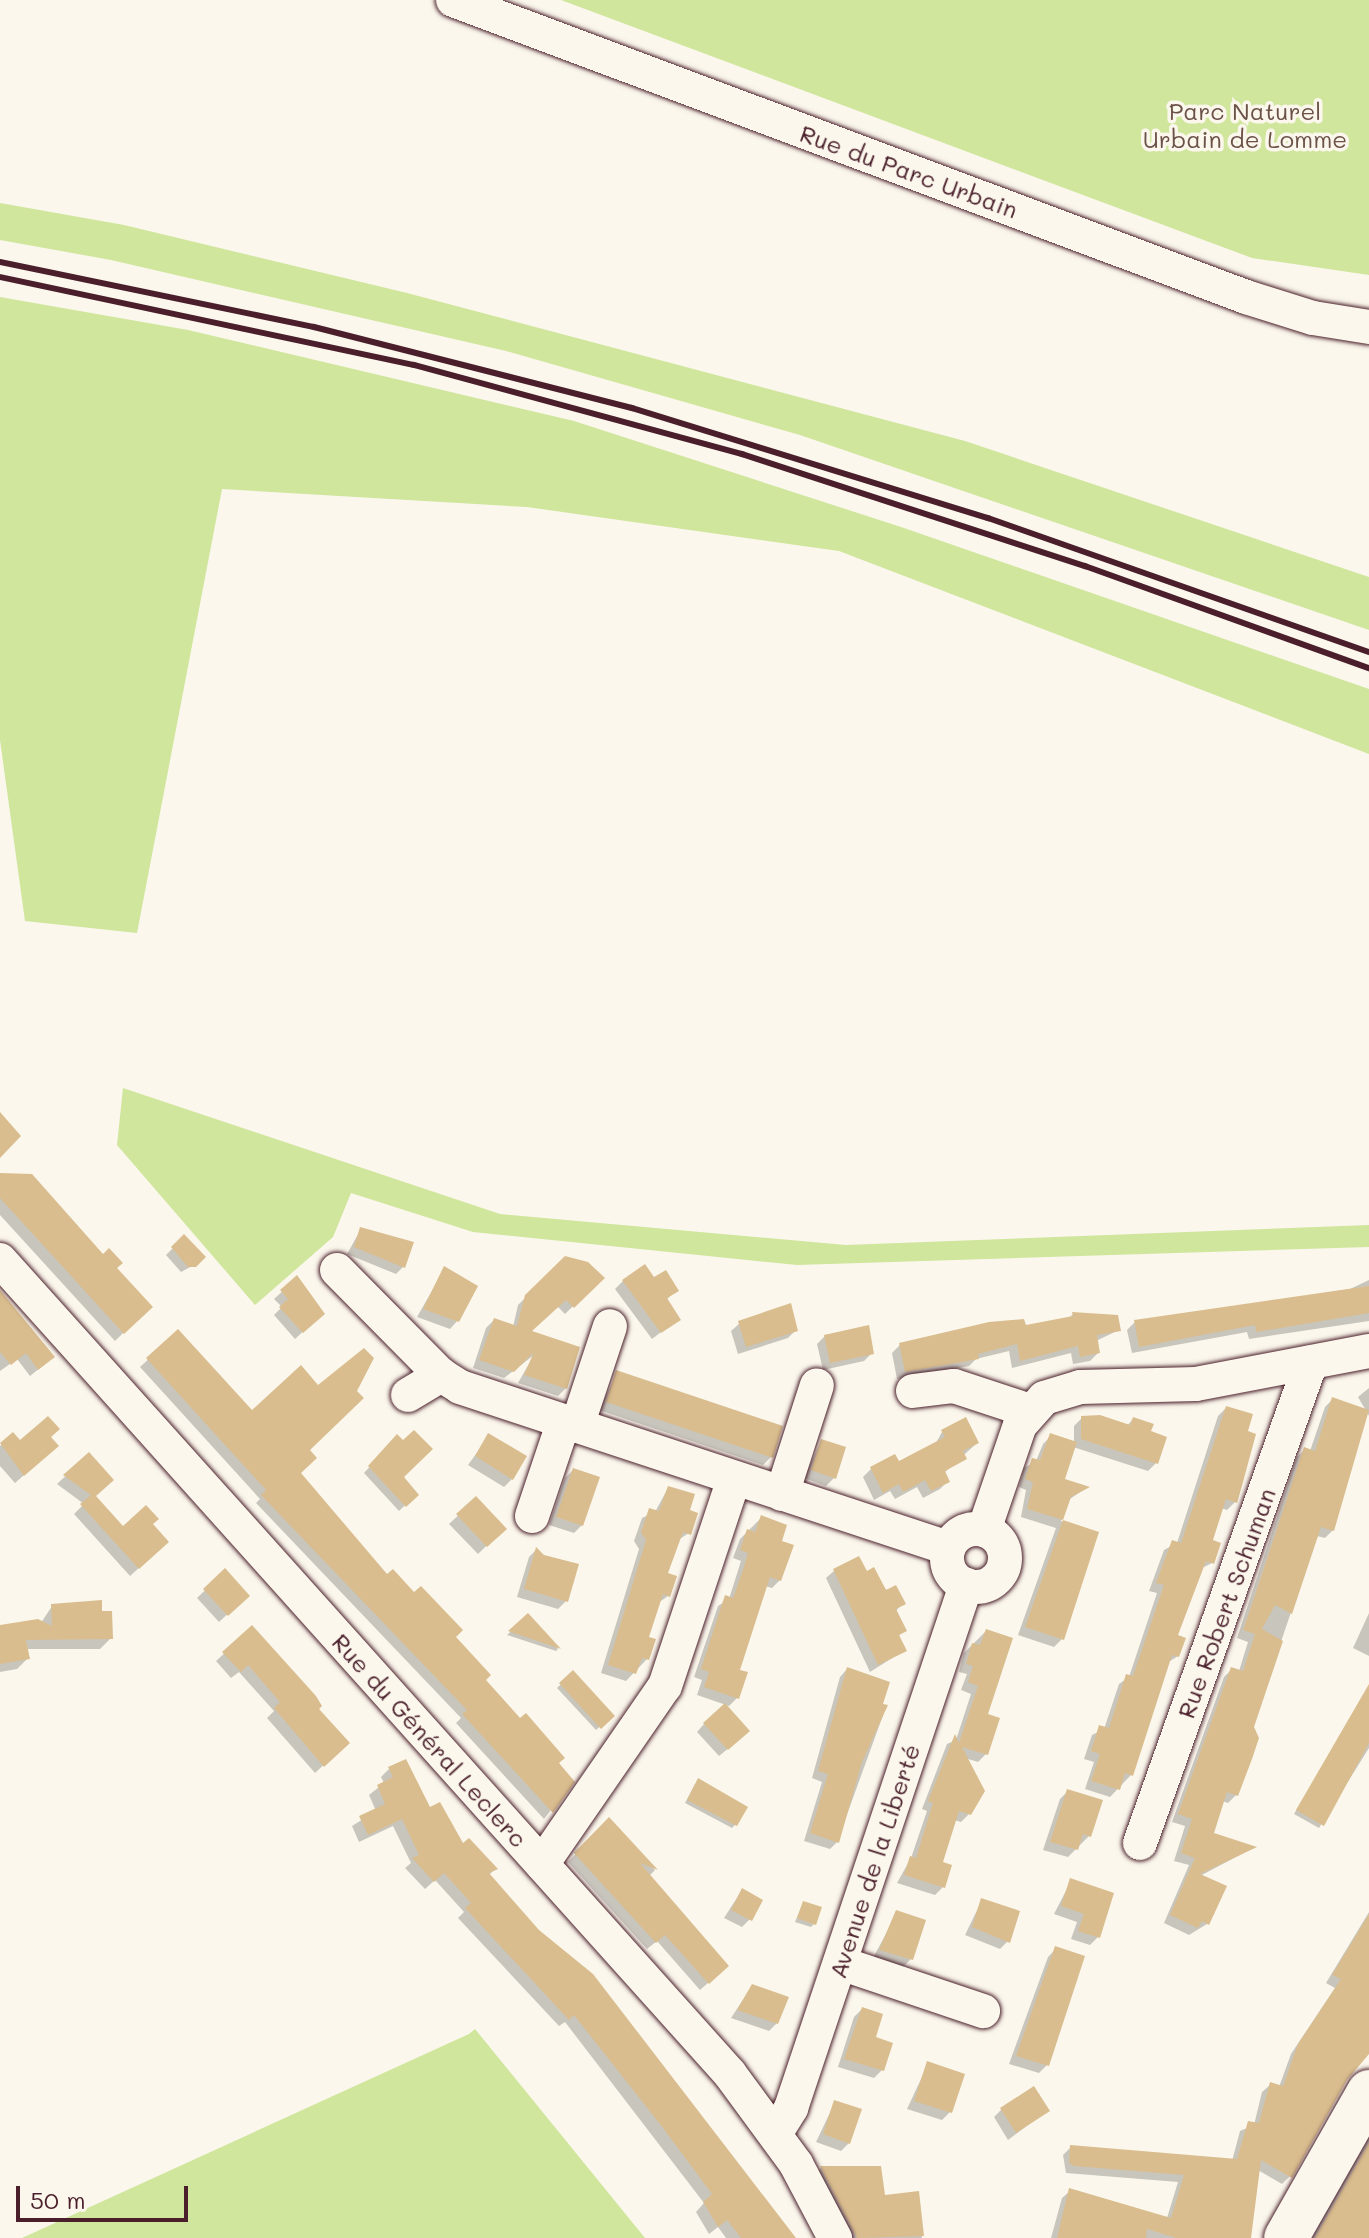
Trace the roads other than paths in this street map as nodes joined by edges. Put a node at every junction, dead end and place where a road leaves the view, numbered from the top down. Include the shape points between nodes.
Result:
1 (453, 0) edge
2 (1369, 327) edge
3 (0, 1260) edge
4 (337, 1270) dead end
5 (610, 1326) dead end
6 (1369, 1351) edge
7 (1311, 1362) junction
8 (441, 1375) junction
9 (817, 1385) dead end
10 (913, 1391) dead end
11 (408, 1395) dead end
12 (1030, 1411) junction
13 (570, 1424) junction
14 (734, 1478) junction
15 (782, 1494) junction
16 (532, 1516) dead end
17 (984, 1530) junction
18 (948, 1548) junction
19 (966, 1585) junction
20 (1140, 1843) dead end
21 (542, 1864) junction
22 (840, 1963) junction
23 (983, 2011) dead end
24 (1369, 2092) edge
25 (775, 2134) junction
26 (835, 2238) edge
27 (1286, 2238) edge

1 - 2 street, Rue du Parc Urbain via 1246,297 1313,318
3 - 21 street, Rue du Général Leclerc
4 - 8 street
5 - 13 street
6 - 7 street
7 - 12 street via 1175,1387 1080,1387 1044,1398
7 - 20 street, Rue Robert Schuman
8 - 11 street
8 - 13 street via 460,1387
9 - 15 street
10 - 12 street via 954,1386
12 - 17 street via 1013,1440
13 - 14 street
13 - 16 street
14 - 15 street
14 - 21 street via 665,1686
15 - 18 street
17 - 18 street via 966,1530
17 - 19 street via 998,1539 1005,1563 990,1583
18 - 19 street via 949,1570
19 - 22 street, Avenue de la Liberté
21 - 25 street, Rue du Général Leclerc via 709,2049
22 - 23 street
22 - 25 street, Avenue de la Liberté via 791,2108
24 - 27 main road
25 - 26 street, Rue du Général Leclerc

